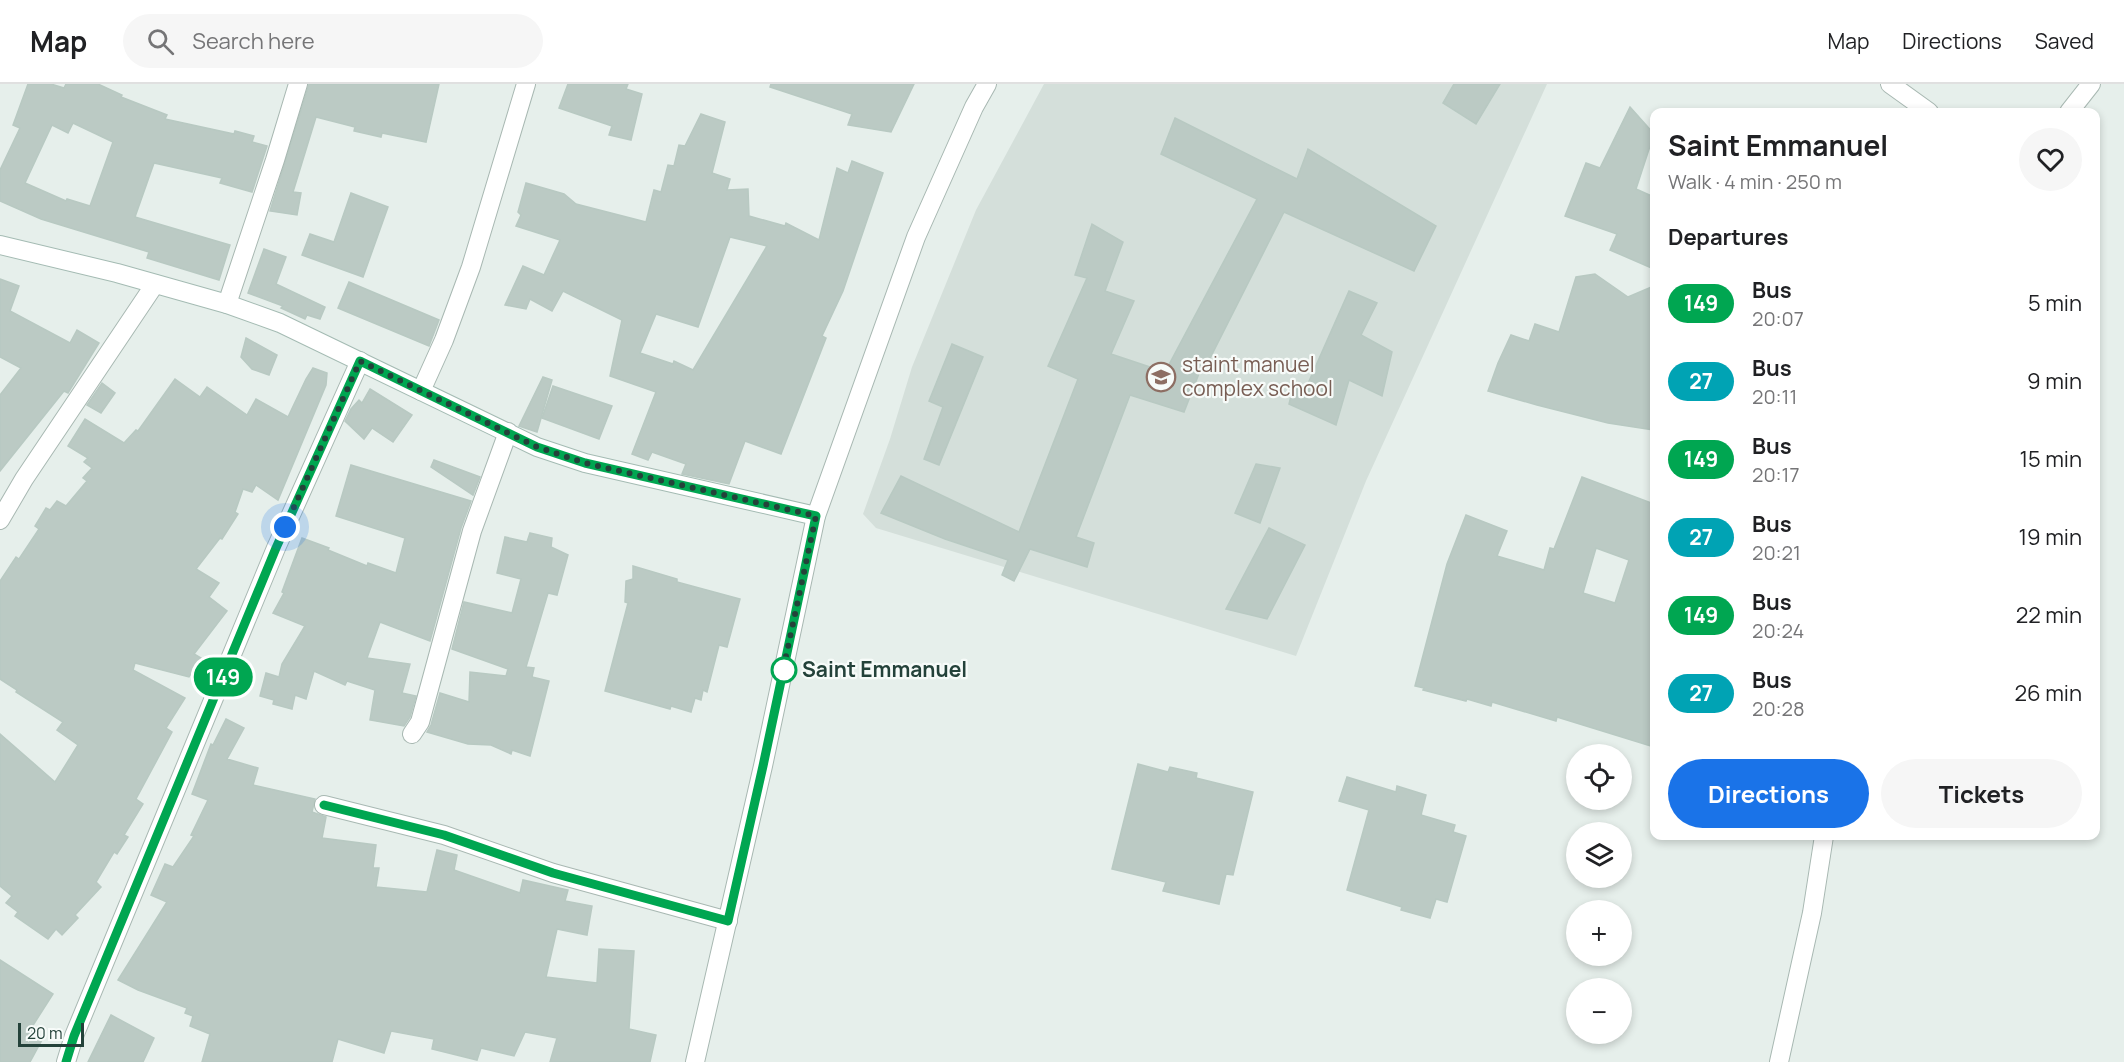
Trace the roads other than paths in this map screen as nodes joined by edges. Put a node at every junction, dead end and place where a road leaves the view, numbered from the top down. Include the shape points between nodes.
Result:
1 (297, 84) edge
2 (526, 84) edge
3 (987, 84) edge
4 (1890, 84) edge
5 (2091, 84) edge
6 (1923, 108) edge
7 (2072, 108) edge
8 (0, 244) edge
9 (155, 284) junction
10 (227, 304) junction
11 (360, 361) junction
12 (421, 391) junction
13 (508, 432) junction
14 (816, 516) junction
15 (0, 520) edge
16 (412, 734) dead end
17 (324, 805) dead end
18 (1823, 840) edge
19 (728, 921) junction
20 (66, 1062) edge
21 (695, 1062) edge
22 (1779, 1062) edge

1 - 10 street
2 - 12 street via 471,267
3 - 14 street via 916,237
4 - 6 street
5 - 7 street
8 - 9 street
9 - 10 street
9 - 15 street
10 - 11 street via 280,323
11 - 12 street
11 - 20 street via 276,548
12 - 13 street
13 - 14 street via 537,447 585,463
13 - 16 street via 472,531 420,722
14 - 19 street
17 - 19 street via 444,835 553,873
18 - 22 street via 1812,913
19 - 21 street

